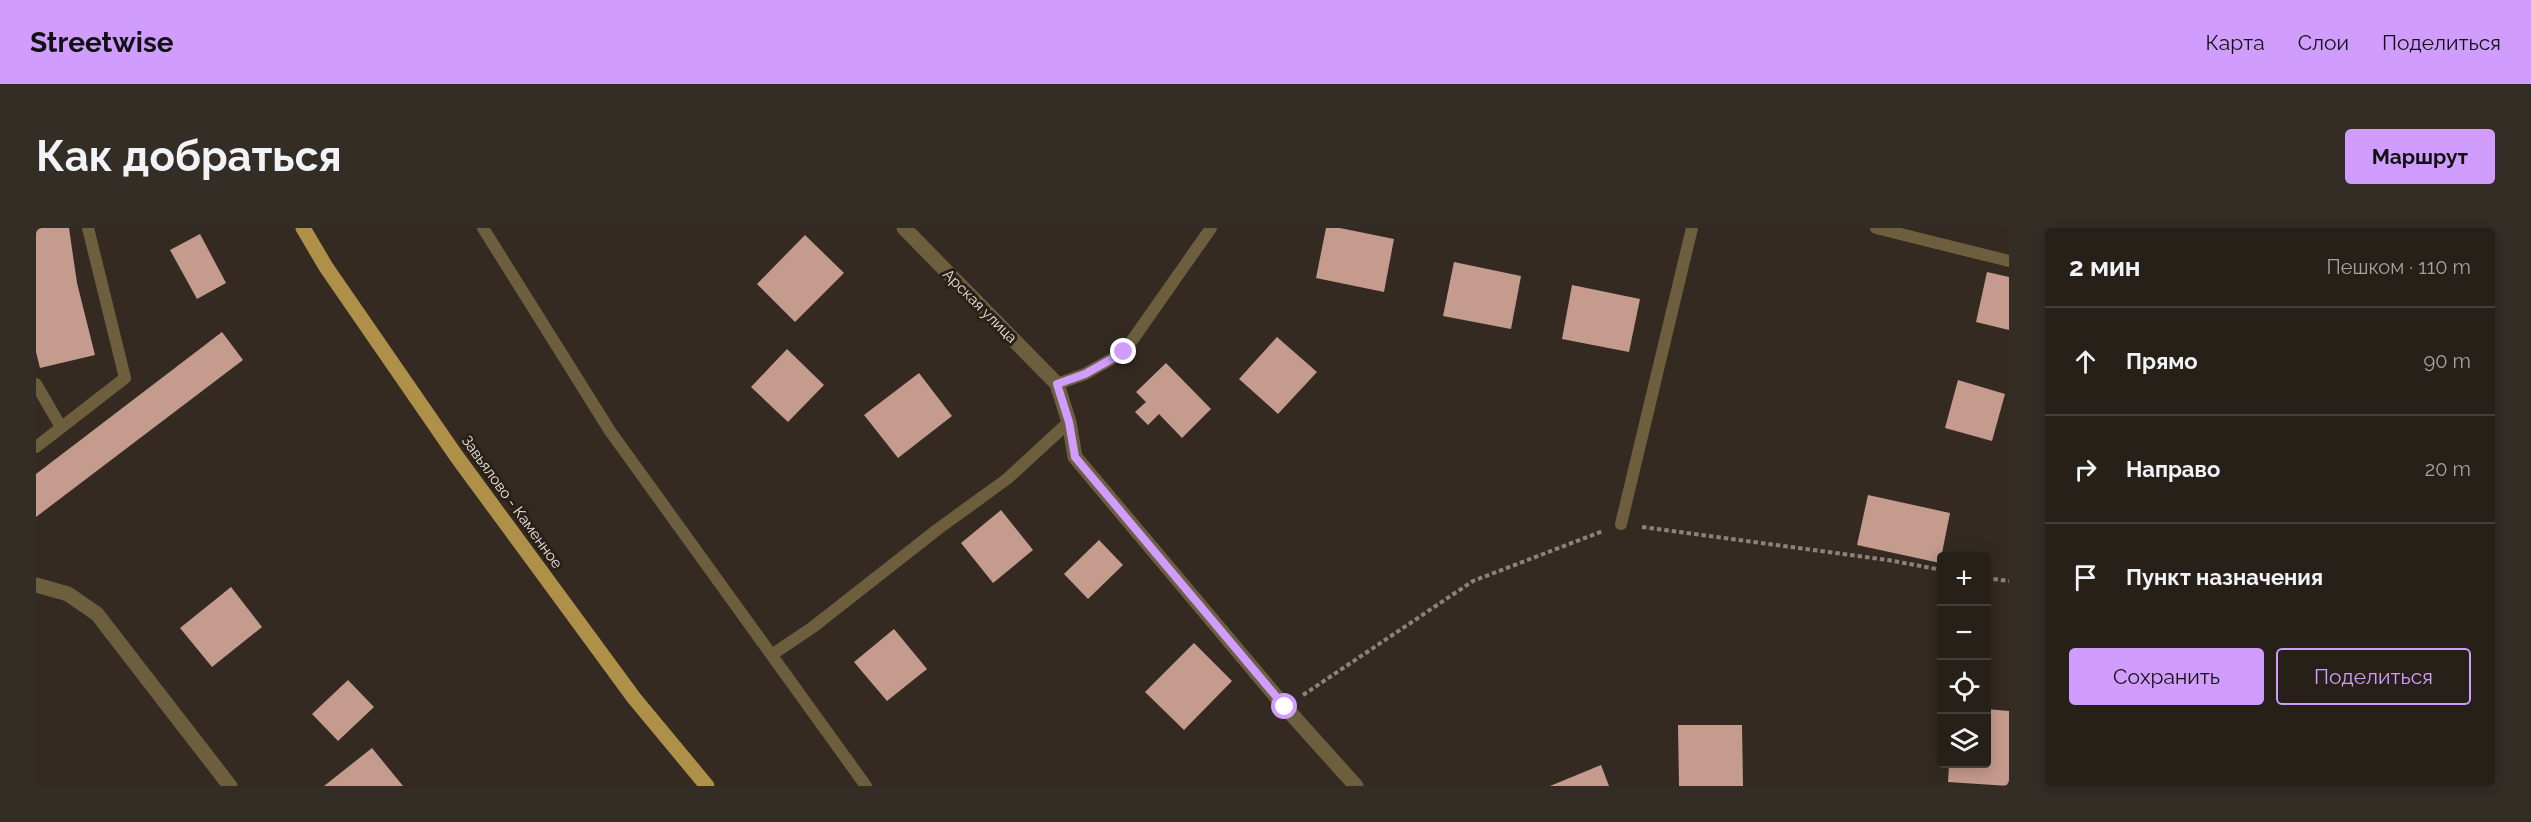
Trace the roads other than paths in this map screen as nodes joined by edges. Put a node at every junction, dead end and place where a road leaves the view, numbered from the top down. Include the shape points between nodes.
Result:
1 (88, 228) edge
2 (303, 228) edge
3 (483, 228) edge
4 (904, 228) edge
5 (1211, 228) edge
6 (1692, 228) edge
7 (1876, 228) edge
8 (2009, 261) edge
9 (36, 384) edge
10 (1057, 384) junction
11 (1069, 422) junction
12 (62, 427) junction
13 (36, 447) edge
14 (1621, 524) road end
15 (36, 585) edge
16 (772, 654) junction
17 (230, 786) edge
18 (707, 786) edge
19 (866, 786) edge
20 (1356, 786) edge

1 - 12 lane via 125,378
2 - 18 main road, Завьялово - Каменное via 457,457 634,698
3 - 16 lane via 610,431
4 - 10 street, Арская улица
5 - 10 lane via 1124,352 1085,374
6 - 14 lane
7 - 8 lane
9 - 12 lane
10 - 11 street
11 - 16 lane via 1007,479
11 - 20 street via 1075,457
12 - 13 lane
15 - 17 street via 68,594 97,614
16 - 19 lane

